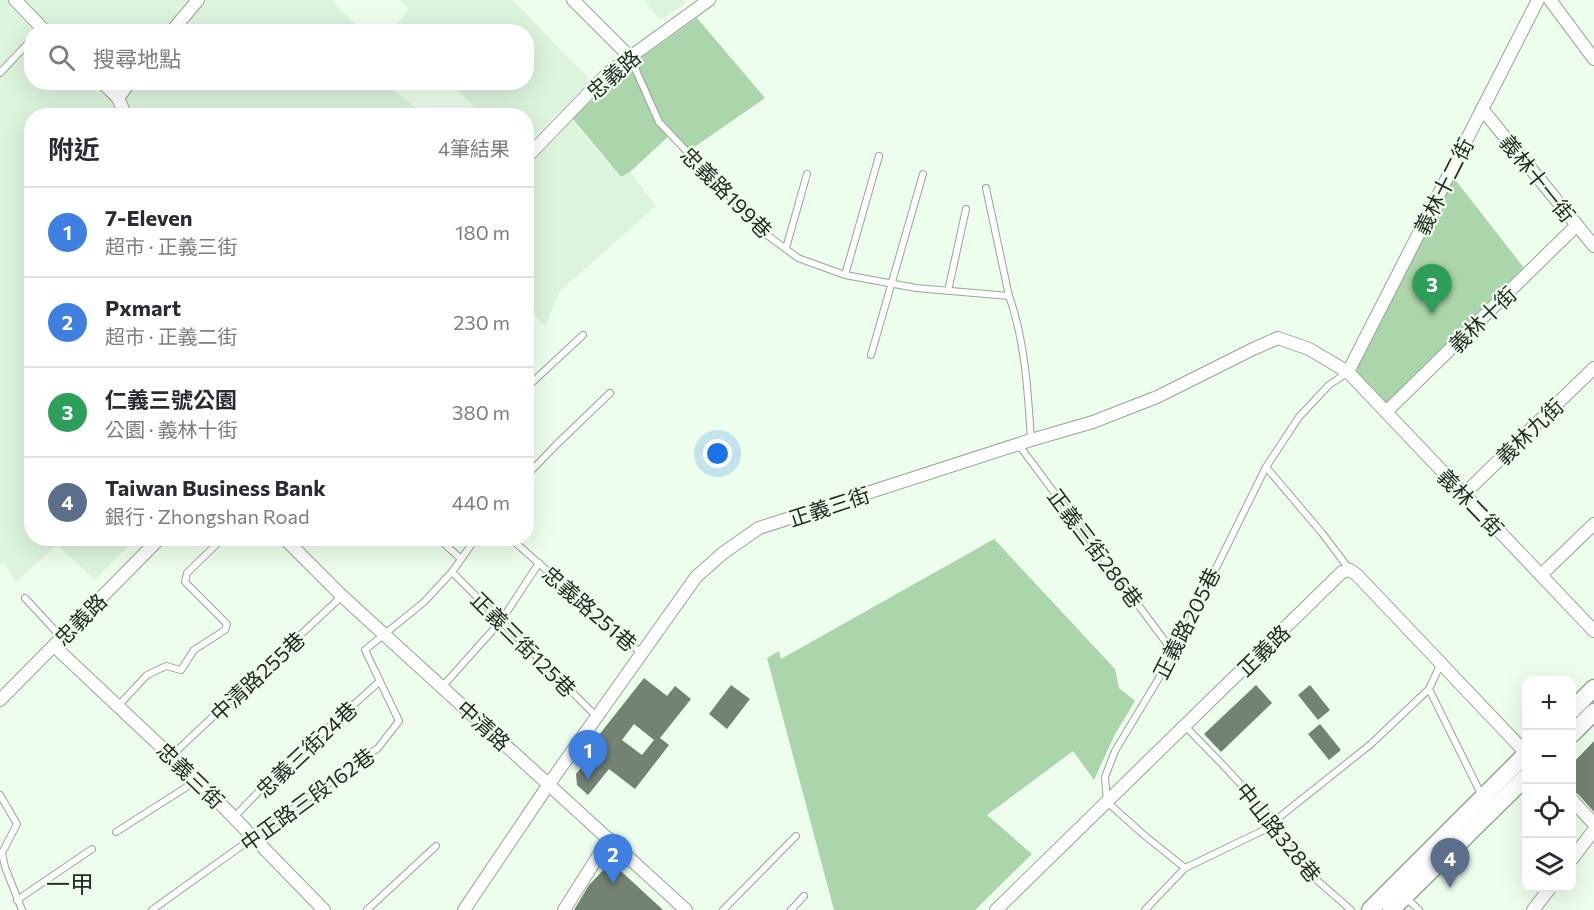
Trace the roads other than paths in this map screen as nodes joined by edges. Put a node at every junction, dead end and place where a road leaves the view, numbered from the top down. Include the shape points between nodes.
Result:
1 (198, 0) edge
2 (573, 0) edge
3 (709, 0) edge
4 (1538, 0) edge
5 (1550, 0) edge
6 (17, 1) edge
7 (37, 24) edge
8 (178, 24) edge
9 (24, 47) edge
10 (630, 57) junction
11 (1594, 59) edge
12 (0, 72) edge
13 (110, 90) edge
14 (124, 90) edge
15 (118, 98) junction
16 (122, 108) edge
17 (1482, 109) junction
18 (534, 150) edge
19 (879, 156) dead end
20 (807, 174) dead end
21 (923, 174) dead end
22 (986, 188) dead end
23 (966, 209) dead end
24 (1577, 225) junction
25 (1594, 246) edge
26 (786, 248) junction
27 (845, 275) junction
28 (891, 282) junction
29 (948, 291) junction
30 (1009, 296) junction
31 (583, 335) dead end
32 (871, 355) dead end
33 (1594, 368) edge
34 (1348, 372) junction
35 (534, 381) edge
36 (610, 393) dead end
37 (1386, 412) junction
38 (1031, 440) junction
39 (1018, 444) junction
40 (1266, 467) junction
41 (534, 468) edge
42 (1464, 494) junction
43 (1594, 524) edge
44 (152, 546) edge
45 (215, 546) edge
46 (292, 546) edge
47 (447, 546) edge
48 (470, 546) edge
49 (519, 546) edge
50 (461, 559) junction
51 (539, 563) junction
52 (1350, 570) junction
53 (452, 572) junction
54 (1541, 575) junction
55 (342, 596) junction
56 (25, 598) dead end
57 (501, 621) junction
58 (1594, 632) edge
59 (385, 635) junction
60 (58, 642) junction
61 (642, 653) junction
62 (1174, 653) junction
63 (1442, 663) junction
64 (380, 681) junction
65 (442, 687) junction
66 (1429, 688) junction
67 (1594, 688) edge
68 (0, 700) edge
69 (117, 706) junction
70 (1576, 706) edge
71 (1594, 712) edge
72 (597, 717) junction
73 (1184, 726) junction
74 (1576, 730) edge
75 (1522, 748) edge
76 (171, 756) junction
77 (1522, 758) edge
78 (197, 780) junction
79 (1522, 782) edge
80 (549, 784) junction
81 (0, 795) edge
82 (1483, 797) junction
83 (1107, 801) junction
84 (1576, 805) edge
85 (234, 817) junction
86 (1275, 822) junction
87 (1594, 824) edge
88 (1594, 830) edge
89 (116, 832) dead end
90 (796, 836) dead end
91 (254, 837) junction
92 (609, 839) junction
93 (436, 846) dead end
94 (92, 849) dead end
95 (1576, 854) edge
96 (1185, 868) junction
97 (1547, 892) edge
98 (804, 897) dead end
99 (1405, 897) junction
100 (17, 900) junction
101 (567, 909) edge
102 (22, 910) edge
103 (152, 910) edge
104 (324, 910) edge
105 (367, 910) edge
106 (464, 910) edge
107 (686, 910) edge
108 (723, 910) edge
109 (791, 910) edge
110 (996, 910) edge
111 (1145, 910) edge
112 (1351, 910) edge
113 (1370, 910) edge
114 (1391, 910) edge
115 (1419, 910) edge
116 (1533, 910) edge

1 - 8 street
2 - 10 street
3 - 10 street, 忠義路
4 - 17 street, 義林十二街
5 - 11 street
6 - 7 street
9 - 12 lane
10 - 18 street, 忠義路 via 608,73
10 - 26 lane, 忠義路199巷 via 659,122 763,232
13 - 15 street
14 - 15 street
15 - 16 street
17 - 24 street, 義林十一街
17 - 34 street, 義林十二街
19 - 27 lane
20 - 26 lane
21 - 28 lane
22 - 30 lane
23 - 29 lane
24 - 25 street, 義林十一街
24 - 37 street, 義林十街
26 - 27 lane, 忠義路199巷 via 798,258
27 - 28 lane, 忠義路199巷
28 - 29 lane, 忠義路199巷
28 - 32 lane
29 - 30 lane, 忠義路199巷
30 - 38 lane via 1028,388
31 - 35 lane
33 - 42 street, 義林九街
34 - 37 street, 義林二街
34 - 38 street, 正義三街 via 1310,349 1278,338 1157,397
34 - 40 lane, 正義路205巷 via 1329,385 1299,417
36 - 41 lane
37 - 42 street, 義林二街
38 - 39 street, 正義三街
39 - 61 street, 正義三街 via 759,528 723,552 696,577
39 - 62 lane, 正義三街286巷
40 - 52 lane
40 - 62 lane, 正義路205巷
42 - 54 street, 義林二街
43 - 54 street
44 - 60 street, 忠義路
45 - 69 lane via 188,573 185,582 227,624 225,630 194,650 182,670 166,666 147,675
46 - 55 street, 中清路
47 - 50 lane
48 - 50 lane
49 - 51 lane, 忠義路251巷
50 - 53 lane
51 - 57 lane
51 - 61 lane, 忠義路251巷
52 - 63 street
52 - 73 street, 正義路 via 1342,572
53 - 57 lane, 正義三街125巷
53 - 59 lane
54 - 58 street, 義林二街
55 - 59 street, 中清路
55 - 76 lane, 中清路255巷
56 - 60 lane
57 - 65 lane
57 - 72 lane, 正義三街125巷
59 - 64 lane, 中正路三段162巷 via 364,650
59 - 65 street, 中清路
60 - 68 street, 忠義路
60 - 69 street, 忠義三街
61 - 72 street, 正義三街
62 - 83 lane, 正義路205巷 via 1115,751 1105,777
63 - 66 lane
63 - 75 street
64 - 85 lane, 忠義三街24巷
64 - 91 lane, 中正路三段162巷 via 399,722 378,748
65 - 80 street, 中清路
66 - 82 lane
66 - 86 lane via 1371,744
67 - 70 main road
69 - 76 street, 忠義三街
71 - 74 main road
72 - 80 street, 正義三街
73 - 83 street, 正義路
73 - 86 lane, 中山路328巷
76 - 78 street, 忠義三街
77 - 82 main road
78 - 85 street, 忠義三街
78 - 89 lane
79 - 99 main road
80 - 92 street, 中清路
80 - 106 street, 正義三街
81 - 100 lane via 17,824 2,853
82 - 113 main road
83 - 96 lane
83 - 110 street, 正義路
84 - 87 street
85 - 91 street, 忠義三街
86 - 96 lane
86 - 112 lane, 中山路328巷 via 1287,845 1310,873
88 - 95 street
90 - 108 lane
91 - 103 lane, 中正路三段162巷
91 - 104 street, 忠義三街
92 - 101 street
92 - 107 street, 中清路
93 - 105 lane
94 - 100 lane
96 - 111 lane
97 - 116 street
98 - 109 lane
99 - 114 main road
99 - 115 lane
100 - 102 lane

